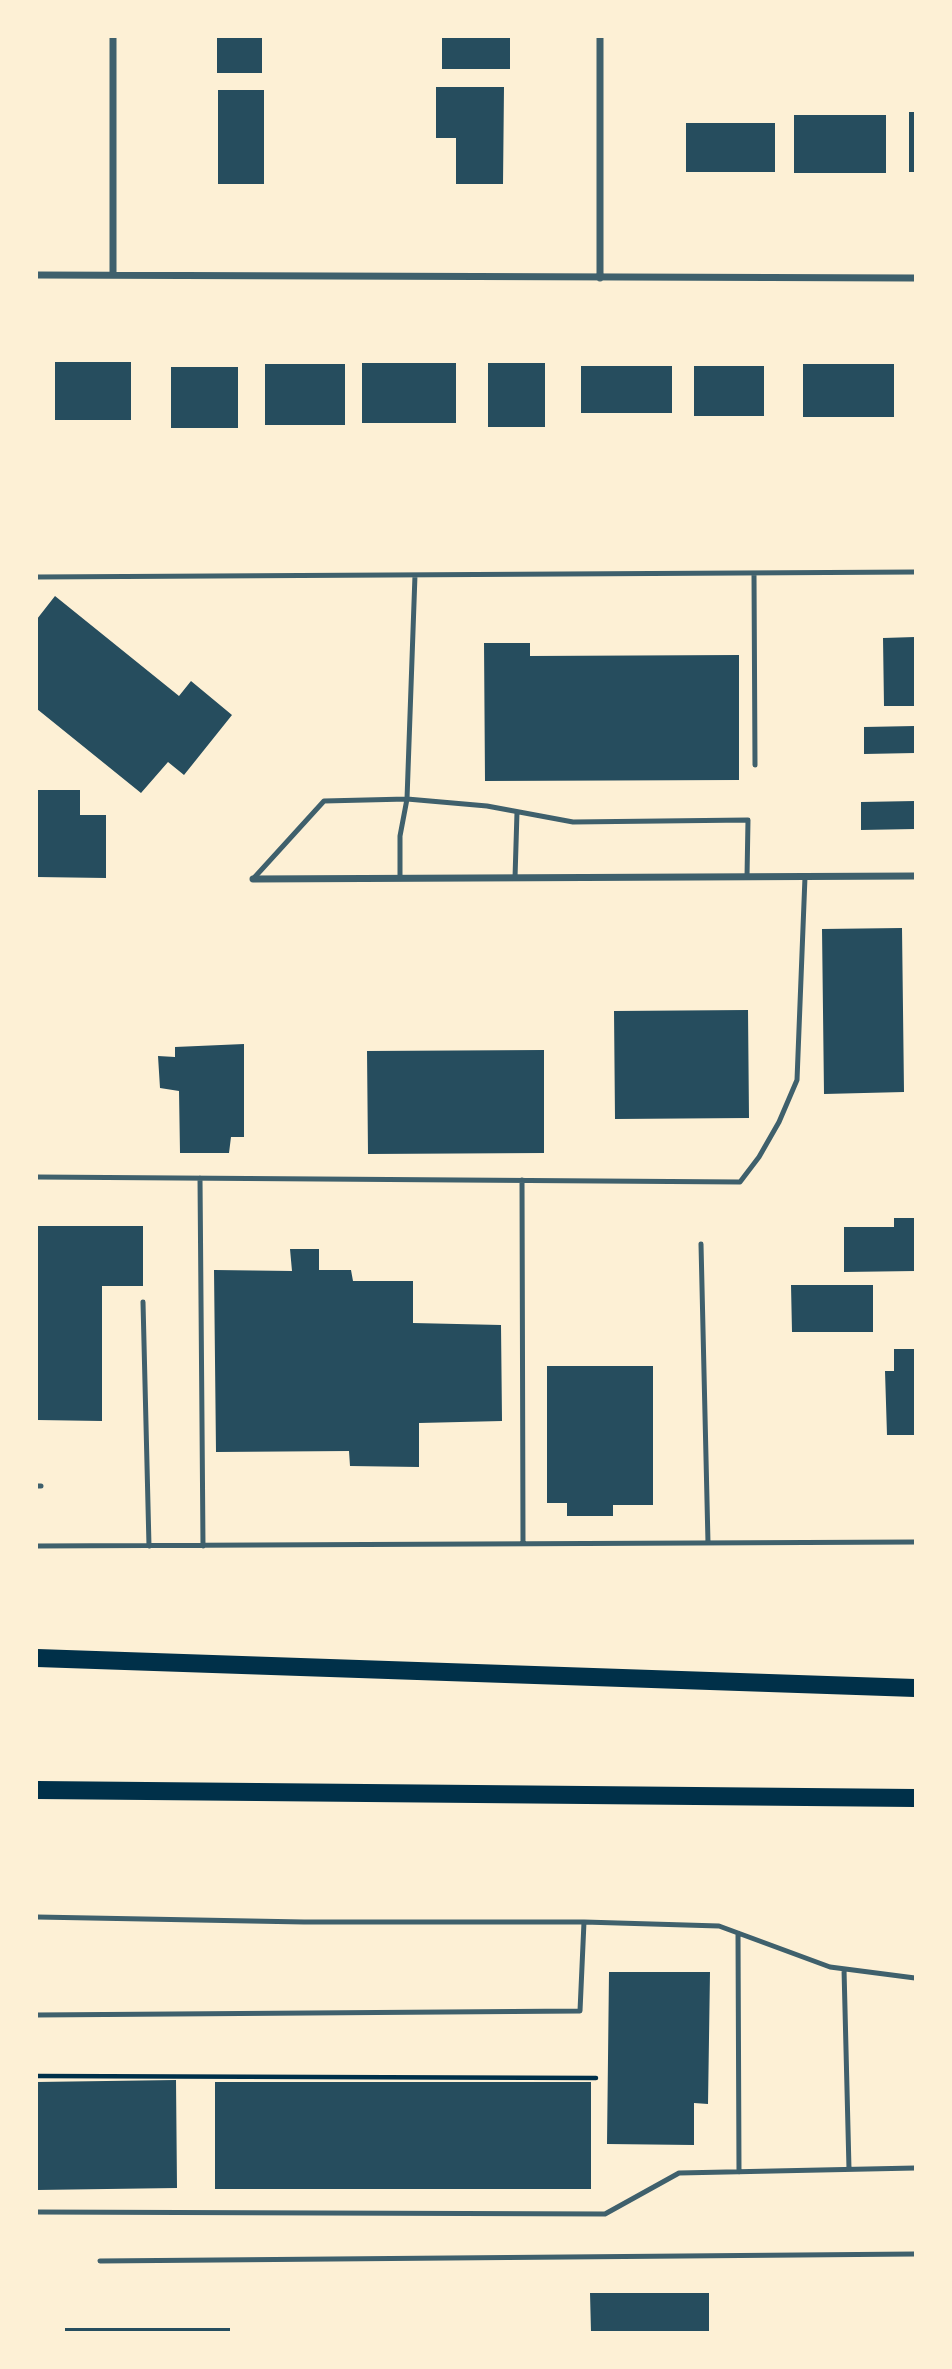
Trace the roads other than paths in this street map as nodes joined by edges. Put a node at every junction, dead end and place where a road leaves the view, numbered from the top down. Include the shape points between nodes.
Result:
1 (113, 37) edge
2 (600, 37) edge
3 (37, 275) edge
4 (113, 275) junction
5 (600, 278) junction
6 (915, 278) edge
7 (915, 572) edge
8 (754, 573) junction
9 (415, 575) junction
10 (37, 577) edge
11 (755, 765) dead end
12 (407, 799) junction
13 (517, 811) junction
14 (915, 876) edge
15 (747, 877) junction
16 (805, 877) junction
17 (400, 878) junction
18 (515, 878) junction
19 (253, 879) joint
20 (37, 1177) edge
21 (200, 1178) junction
22 (522, 1180) junction
23 (701, 1244) dead end
24 (143, 1302) dead end
25 (915, 1542) edge
26 (708, 1543) junction
27 (523, 1544) junction
28 (37, 1546) edge
29 (149, 1546) junction
30 (203, 1546) junction
31 (37, 1658) edge
32 (915, 1688) edge
33 (37, 1790) edge
34 (915, 1798) edge
35 (37, 1917) edge
36 (584, 1922) junction
37 (738, 1933) junction
38 (845, 1969) junction
39 (915, 1978) edge
40 (37, 2015) edge
41 (915, 2168) edge
42 (849, 2169) junction
43 (739, 2172) junction
44 (37, 2212) edge
45 (915, 2254) edge
46 (100, 2262) dead end

1 - 4 street
2 - 5 street
3 - 4 street
4 - 5 street
5 - 6 street
7 - 8 lane
8 - 9 lane
8 - 11 lane
9 - 10 lane
9 - 12 lane
12 - 13 lane
12 - 17 lane via 400,836
12 - 19 lane via 324,801
13 - 15 lane via 573,822 748,820
13 - 18 lane
14 - 16 street
15 - 16 street
15 - 18 street
16 - 22 lane via 797,1080 779,1122 740,1182
17 - 18 street
17 - 19 street
20 - 21 lane
21 - 22 lane
21 - 30 lane
22 - 27 lane
23 - 26 lane
24 - 29 lane
25 - 26 lane
26 - 27 lane
27 - 30 lane
28 - 29 lane
29 - 30 lane
31 - 32 main road
33 - 34 main road
35 - 36 lane
36 - 37 lane via 719,1926
36 - 40 lane via 580,2011
37 - 38 lane
37 - 43 lane
38 - 39 lane
38 - 42 lane
41 - 42 lane
42 - 43 lane
43 - 44 lane via 679,2173 605,2214
45 - 46 lane

